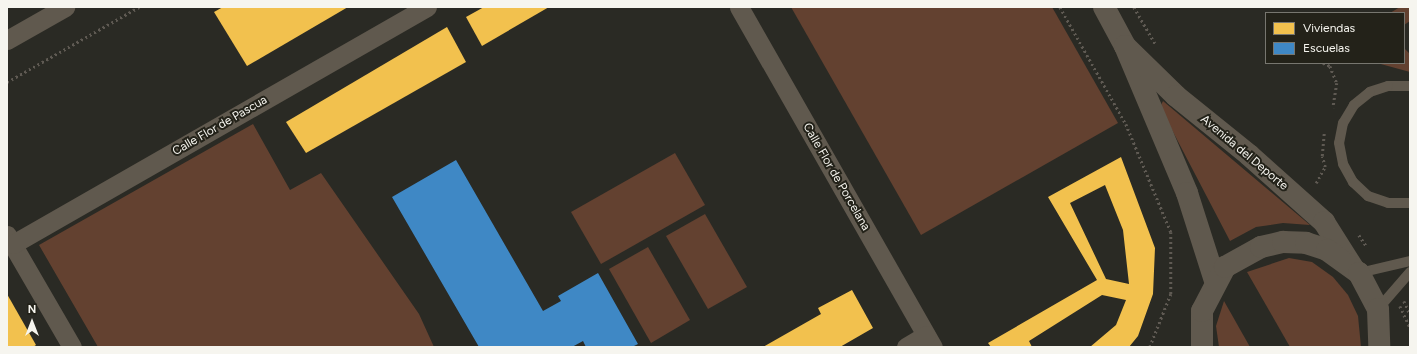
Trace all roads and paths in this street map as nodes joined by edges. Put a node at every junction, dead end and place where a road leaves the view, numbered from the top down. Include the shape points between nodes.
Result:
1 (65, 7) edge
2 (139, 7) edge
3 (427, 7) edge
4 (739, 7) edge
5 (1060, 7) edge
6 (1104, 7) edge
7 (7, 40) edge
8 (1125, 46) junction
9 (7, 82) edge
10 (1410, 86) edge
11 (1410, 203) edge
12 (10, 239) edge
13 (1410, 261) edge
14 (1356, 271) junction
15 (1410, 272) edge
16 (1215, 281) junction
17 (1404, 300) dead end
18 (1385, 308) junction
19 (1410, 314) edge
20 (1410, 327) edge
21 (930, 341) edge
22 (1198, 343) edge
23 (72, 347) edge
24 (906, 347) edge
25 (1150, 347) edge
26 (1379, 347) edge
27 (1394, 347) edge

1 - 7 street
2 - 9 path
3 - 12 street, Calle Flor de Pascua
4 - 21 street, Calle Flor de Porcelana
5 - 25 path via 1126,124 1171,232 1171,294
6 - 8 street, Avenida del Deporte
8 - 14 street, Avenida del Deporte via 1176,96 1249,155 1324,222
8 - 16 street, Avenida del Deporte via 1187,193
10 - 11 lane via 1388,86 1370,92 1354,105 1343,123 1339,143 1343,164 1353,182 1368,196 1388,203
12 - 23 street
13 - 14 lane
14 - 16 street via 1327,250 1306,243 1283,242 1261,247 1241,256 1225,267
14 - 18 street, Avenida del Deporte
15 - 18 lane
16 - 22 street via 1202,311
17 - 19 path
18 - 20 path
18 - 26 street
18 - 27 street
21 - 24 street

